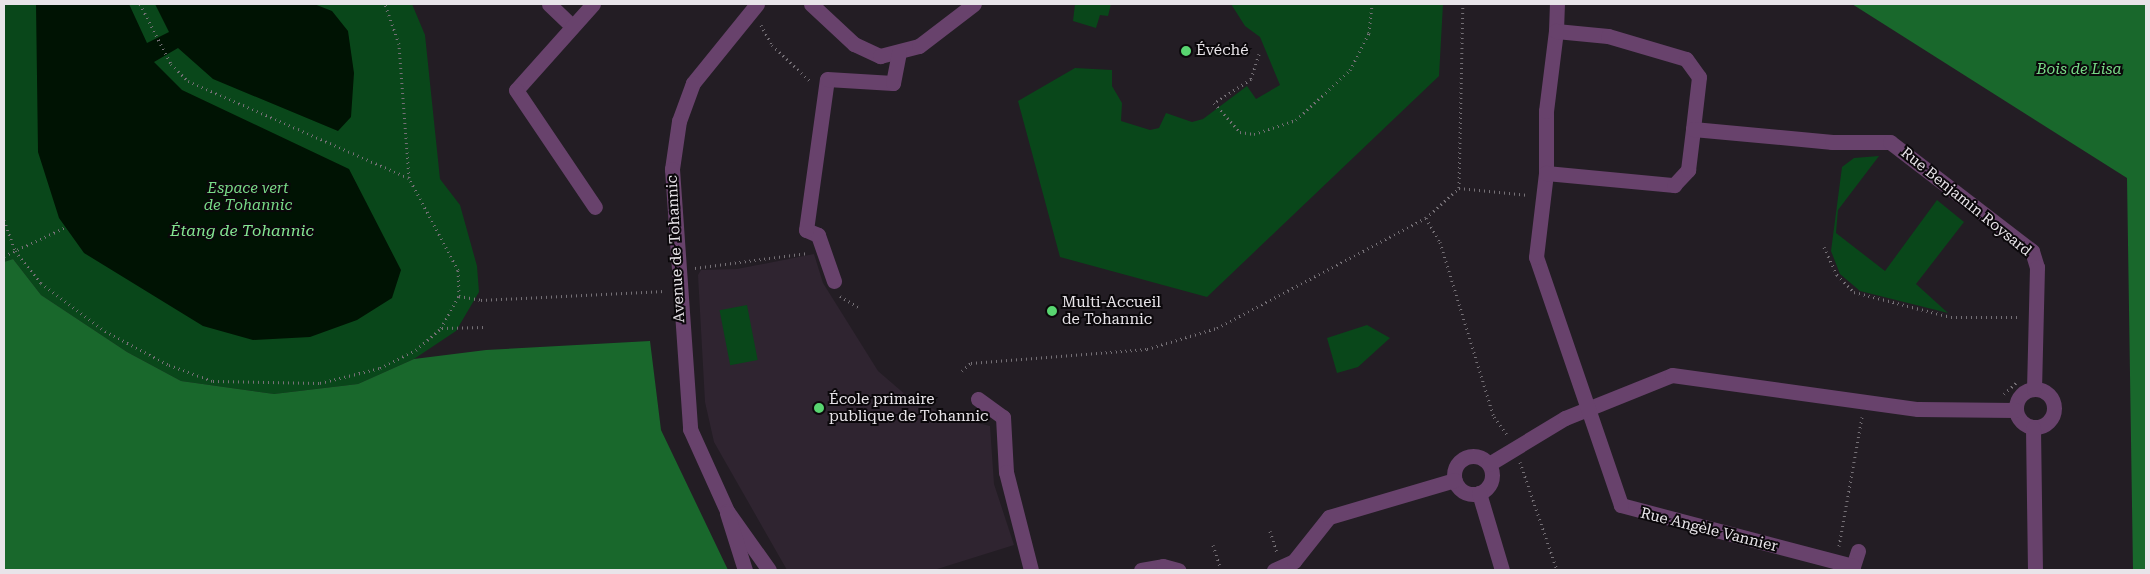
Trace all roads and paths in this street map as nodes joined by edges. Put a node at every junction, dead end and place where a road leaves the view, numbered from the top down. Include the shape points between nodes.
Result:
1 (140, 4) edge
2 (385, 4) edge
3 (549, 4) edge
4 (592, 4) edge
5 (756, 4) edge
6 (811, 4) edge
7 (974, 4) edge
8 (1372, 4) edge
9 (1463, 4) edge
10 (1557, 4) edge
11 (761, 25) dead end
12 (572, 26) junction
13 (1556, 31) junction
14 (899, 53) junction
15 (1260, 54) dead end
16 (825, 95) junction
17 (1693, 129) junction
18 (1546, 173) junction
19 (409, 178) junction
20 (1459, 188) junction
21 (1543, 197) junction
22 (595, 206) dead end
23 (1426, 218) junction
24 (4, 220) edge
25 (66, 227) dead end
26 (1824, 247) dead end
27 (15, 251) junction
28 (816, 252) dead end
29 (4, 256) edge
30 (695, 268) dead end
31 (834, 286) joint
32 (665, 291) dead end
33 (459, 296) junction
34 (860, 308) dead end
35 (2022, 308) dead end
36 (2029, 318) junction
37 (2022, 326) dead end
38 (485, 327) dead end
39 (441, 328) junction
40 (2023, 370) dead end
41 (962, 371) dead end
42 (2034, 389) junction
43 (978, 399) dead end
44 (1864, 401) junction
45 (1588, 408) junction
46 (1999, 410) junction
47 (2015, 410) junction
48 (2032, 428) junction
49 (1516, 447) junction
50 (1489, 464) junction
51 (1455, 480) junction
52 (1479, 493) junction
53 (727, 512) junction
54 (1213, 545) dead end
55 (1858, 551) dead end
56 (1835, 561) junction
57 (745, 570) edge
58 (769, 570) edge
59 (1031, 570) edge
60 (1141, 570) edge
61 (1178, 570) edge
62 (1221, 570) edge
63 (1274, 570) edge
64 (1502, 570) edge
65 (1557, 570) edge
66 (2035, 570) edge

1 - 19 path via 171,64 188,81 215,97
2 - 19 path via 399,44
3 - 12 street
4 - 12 street
5 - 53 street, Avenue de Tohannic via 694,83 679,121 672,169 686,409 698,456
6 - 14 street via 866,52 880,56
7 - 14 street via 919,46
8 - 15 path via 1369,33 1350,70 1296,120 1254,134 1240,132 1214,103 1252,78
9 - 20 path
10 - 13 street
11 - 16 path via 772,45
12 - 22 street via 516,90
13 - 17 street via 1608,36 1686,60 1699,77
13 - 18 street via 1546,110
14 - 16 street via 893,83 827,79
16 - 31 street via 806,230 818,235
17 - 18 street via 1688,170 1674,185
17 - 36 street, Rue Benjamin Roysard via 1832,142 1890,142 2032,251
18 - 21 street
19 - 33 path via 458,270
20 - 21 path
20 - 23 path
21 - 45 street via 1536,257
23 - 41 path via 1217,328 1147,349 971,363
23 - 49 path via 1440,242 1494,417
24 - 27 path
25 - 27 path
26 - 36 path via 1837,275 1854,292 1951,317
27 - 29 path
27 - 39 path via 41,283 105,331 169,364 213,381 320,383 380,368 416,350
28 - 30 path
31 - 34 path
32 - 33 path via 481,300
33 - 39 path
35 - 36 path
36 - 37 path
36 - 42 street, Rue Benjamin Roysard
38 - 39 path
40 - 46 path via 2001,397
42 - 47 street via 2022,393
42 - 48 street via 2050,397 2054,409 2045,425
43 - 59 street via 1003,417 1006,472
44 - 45 street via 1672,375
44 - 46 street via 1918,409
44 - 56 path
45 - 49 street
45 - 56 street, Rue Angèle Vannier via 1621,504
46 - 47 street
47 - 48 street via 2021,422
48 - 66 street
49 - 50 street
49 - 65 path
50 - 51 street via 1480,457 1468,457 1458,463
50 - 52 street via 1491,481
51 - 52 street via 1467,493
51 - 63 street via 1329,517 1294,561
52 - 64 street
53 - 57 street, Avenue de Tohannic
53 - 58 street, Avenue de Tohannic
54 - 62 path
55 - 56 street, Rue Angèle Vannier via 1853,566
60 - 61 street via 1162,566

